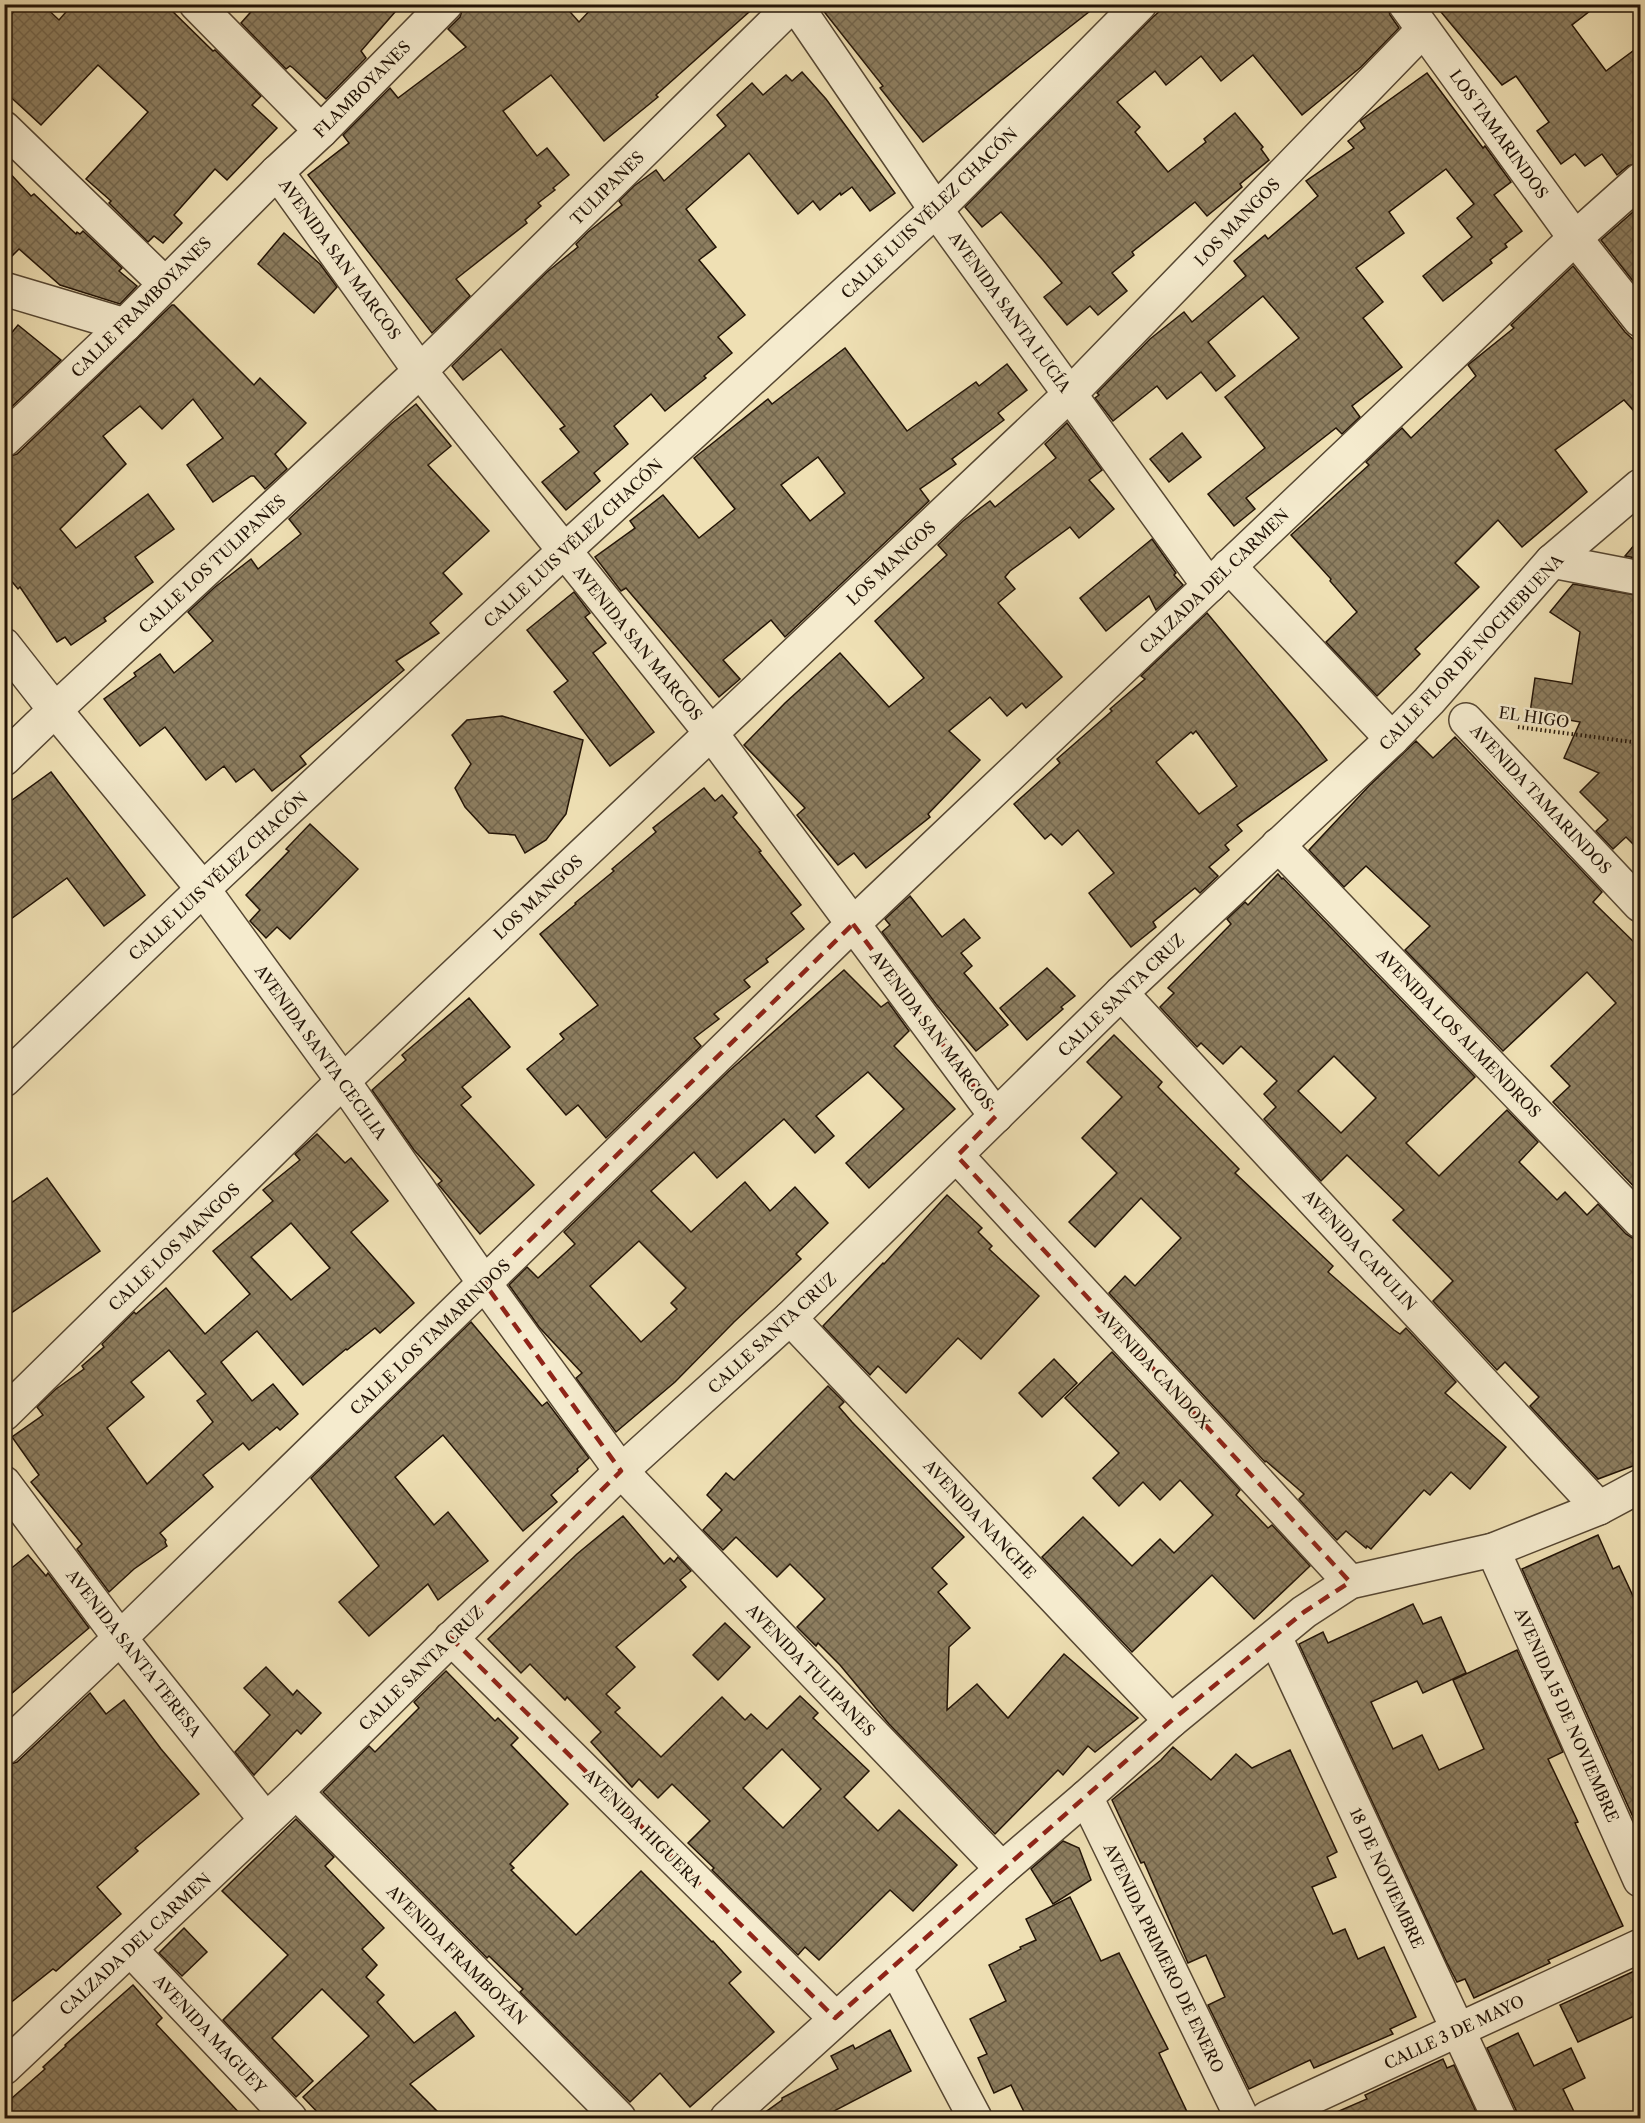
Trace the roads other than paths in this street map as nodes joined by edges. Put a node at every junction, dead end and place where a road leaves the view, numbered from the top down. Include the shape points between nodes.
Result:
1 (196, 4) edge
2 (446, 4) edge
3 (794, 4) edge
4 (1140, 4) edge
5 (1414, 17) edge
6 (4, 128) edge
7 (321, 131) junction
8 (277, 172) junction
9 (1641, 180) edge
10 (936, 210) junction
11 (1575, 238) junction
12 (165, 284) junction
13 (4, 289) edge
14 (1641, 320) edge
15 (125, 325) junction
16 (420, 371) junction
17 (1070, 394) junction
18 (4, 440) edge
19 (1641, 486) edge
20 (564, 550) junction
21 (1552, 561) junction
22 (1219, 576) junction
23 (1641, 578) edge
24 (4, 645) edge
25 (55, 710) junction
26 (1466, 720) dead end
27 (711, 733) junction
28 (1392, 739) junction
29 (4, 759) edge
30 (1278, 845) junction
31 (203, 889) junction
32 (1641, 905) edge
33 (853, 924) junction
34 (1121, 993) junction
35 (4, 1080) edge
36 (343, 1081) junction
37 (996, 1116) junction
38 (957, 1156) junction
39 (1641, 1221) edge
40 (485, 1284) junction
41 (790, 1318) junction
42 (4, 1414) edge
43 (621, 1471) junction
44 (4, 1483) edge
45 (1641, 1486) edge
46 (1599, 1508) junction
47 (1493, 1550) junction
48 (1350, 1582) junction
49 (1275, 1637) junction
50 (120, 1638) junction
51 (452, 1638) junction
52 (1171, 1721) junction
53 (4, 1748) edge
54 (296, 1792) junction
55 (1086, 1797) junction
56 (266, 1820) junction
57 (1002, 1869) junction
58 (1641, 1880) edge
59 (1641, 1946) edge
60 (130, 1950) junction
61 (895, 1967) junction
62 (835, 2018) junction
63 (1458, 2029) junction
64 (4, 2068) edge
65 (290, 2118) edge
66 (619, 2118) edge
67 (726, 2118) edge
68 (975, 2118) edge
69 (1242, 2118) edge
70 (1267, 2118) edge
71 (1499, 2118) edge

1 - 7 street
2 - 7 street, FLAMBOYANES
3 - 10 street, AVENIDA SANTA LUCÍA
3 - 16 street, TULIPANES
4 - 10 street, CALLE LUIS VÉLEZ CHACÓN
5 - 11 street, LOS TAMARINDOS
5 - 17 street, LOS MANGOS
6 - 12 street
7 - 8 street, FLAMBOYANES
8 - 12 street, CALLE FRAMBOYANES
8 - 16 street, AVENIDA SAN MARCOS
9 - 11 street, CALZADA DEL CARMEN
10 - 17 street, AVENIDA SANTA LUCÍA
10 - 20 street, CALLE LUIS VÉLEZ CHACÓN
11 - 14 street, LOS TAMARINDOS
11 - 22 street, CALZADA DEL CARMEN
12 - 15 street, CALLE FRAMBOYANES
13 - 15 street
15 - 18 street, CALLE FRAMBOYANES
16 - 20 street, AVENIDA SAN MARCOS
16 - 25 street, CALLE LOS TULIPANES
17 - 22 street, AVENIDA SANTA LUCÍA
17 - 27 street, LOS MANGOS
19 - 21 street, CALLE FLOR DE NOCHEBUENA
20 - 27 street, AVENIDA SAN MARCOS
20 - 31 street, CALLE LUIS VÉLEZ CHACÓN
21 - 23 street
21 - 28 street, CALLE FLOR DE NOCHEBUENA
22 - 28 street, AVENIDA SANTA LUCÍA
22 - 33 street, CALZADA DEL CARMEN
24 - 25 street, AVENIDA SANTA CECILIA
25 - 29 street, CALLE LOS TULIPANES
25 - 31 street, AVENIDA SANTA CECILIA
26 - 32 street, AVENIDA TAMARINDOS
27 - 33 street, AVENIDA SAN MARCOS
27 - 36 street, LOS MANGOS
28 - 30 street, CALLE FLOR DE NOCHEBUENA
30 - 34 street, CALLE SANTA CRUZ
30 - 39 street, AVENIDA LOS ALMENDROS
31 - 35 street, CALLE LUIS VÉLEZ CHACÓN
31 - 36 street, AVENIDA SANTA CECILIA
33 - 37 street, AVENIDA SAN MARCOS
33 - 40 street, CALLE LOS TAMARINDOS
34 - 37 street, CALLE SANTA CRUZ
34 - 46 street, AVENIDA CAPULIN
36 - 40 street, AVENIDA SANTA CECILIA
36 - 42 street, CALLE LOS MANGOS
37 - 38 street, CALLE SANTA CRUZ
38 - 41 street, CALLE SANTA CRUZ
38 - 48 street, AVENIDA CANDOX
40 - 43 street, AVENIDA SANTA CECILIA
40 - 50 street, CALLE LOS TAMARINDOS
41 - 43 street, CALLE SANTA CRUZ
41 - 52 street, AVENIDA NANCHE
43 - 51 street, CALLE SANTA CRUZ
43 - 57 street, AVENIDA TULIPANES
44 - 50 street, AVENIDA SANTA TERESA
45 - 46 street
46 - 47 street
47 - 48 street
47 - 58 street, AVENIDA 15 DE NOVIEMBRE
48 - 49 street via 1304,1612
49 - 52 street
49 - 63 street, 18 DE NOVIEMBRE
50 - 53 street, CALLE LOS TAMARINDOS
50 - 56 street, AVENIDA SANTA TERESA
51 - 54 street, CALLE SANTA CRUZ
51 - 62 street, AVENIDA HIGUERA
52 - 55 street
54 - 56 street, CALLE SANTA CRUZ
54 - 66 street, AVENIDA FRAMBOYÁN
55 - 57 street
55 - 69 street, AVENIDA PRIMERO DE ENERO
56 - 60 street, CALZADA DEL CARMEN
57 - 61 street
59 - 63 street, CALLE 3 DE MAYO
60 - 64 street, CALZADA DEL CARMEN
60 - 65 street, AVENIDA MAGUEY
61 - 62 street
61 - 68 street
62 - 67 street
63 - 70 street, CALLE 3 DE MAYO
63 - 71 street, 18 DE NOVIEMBRE

